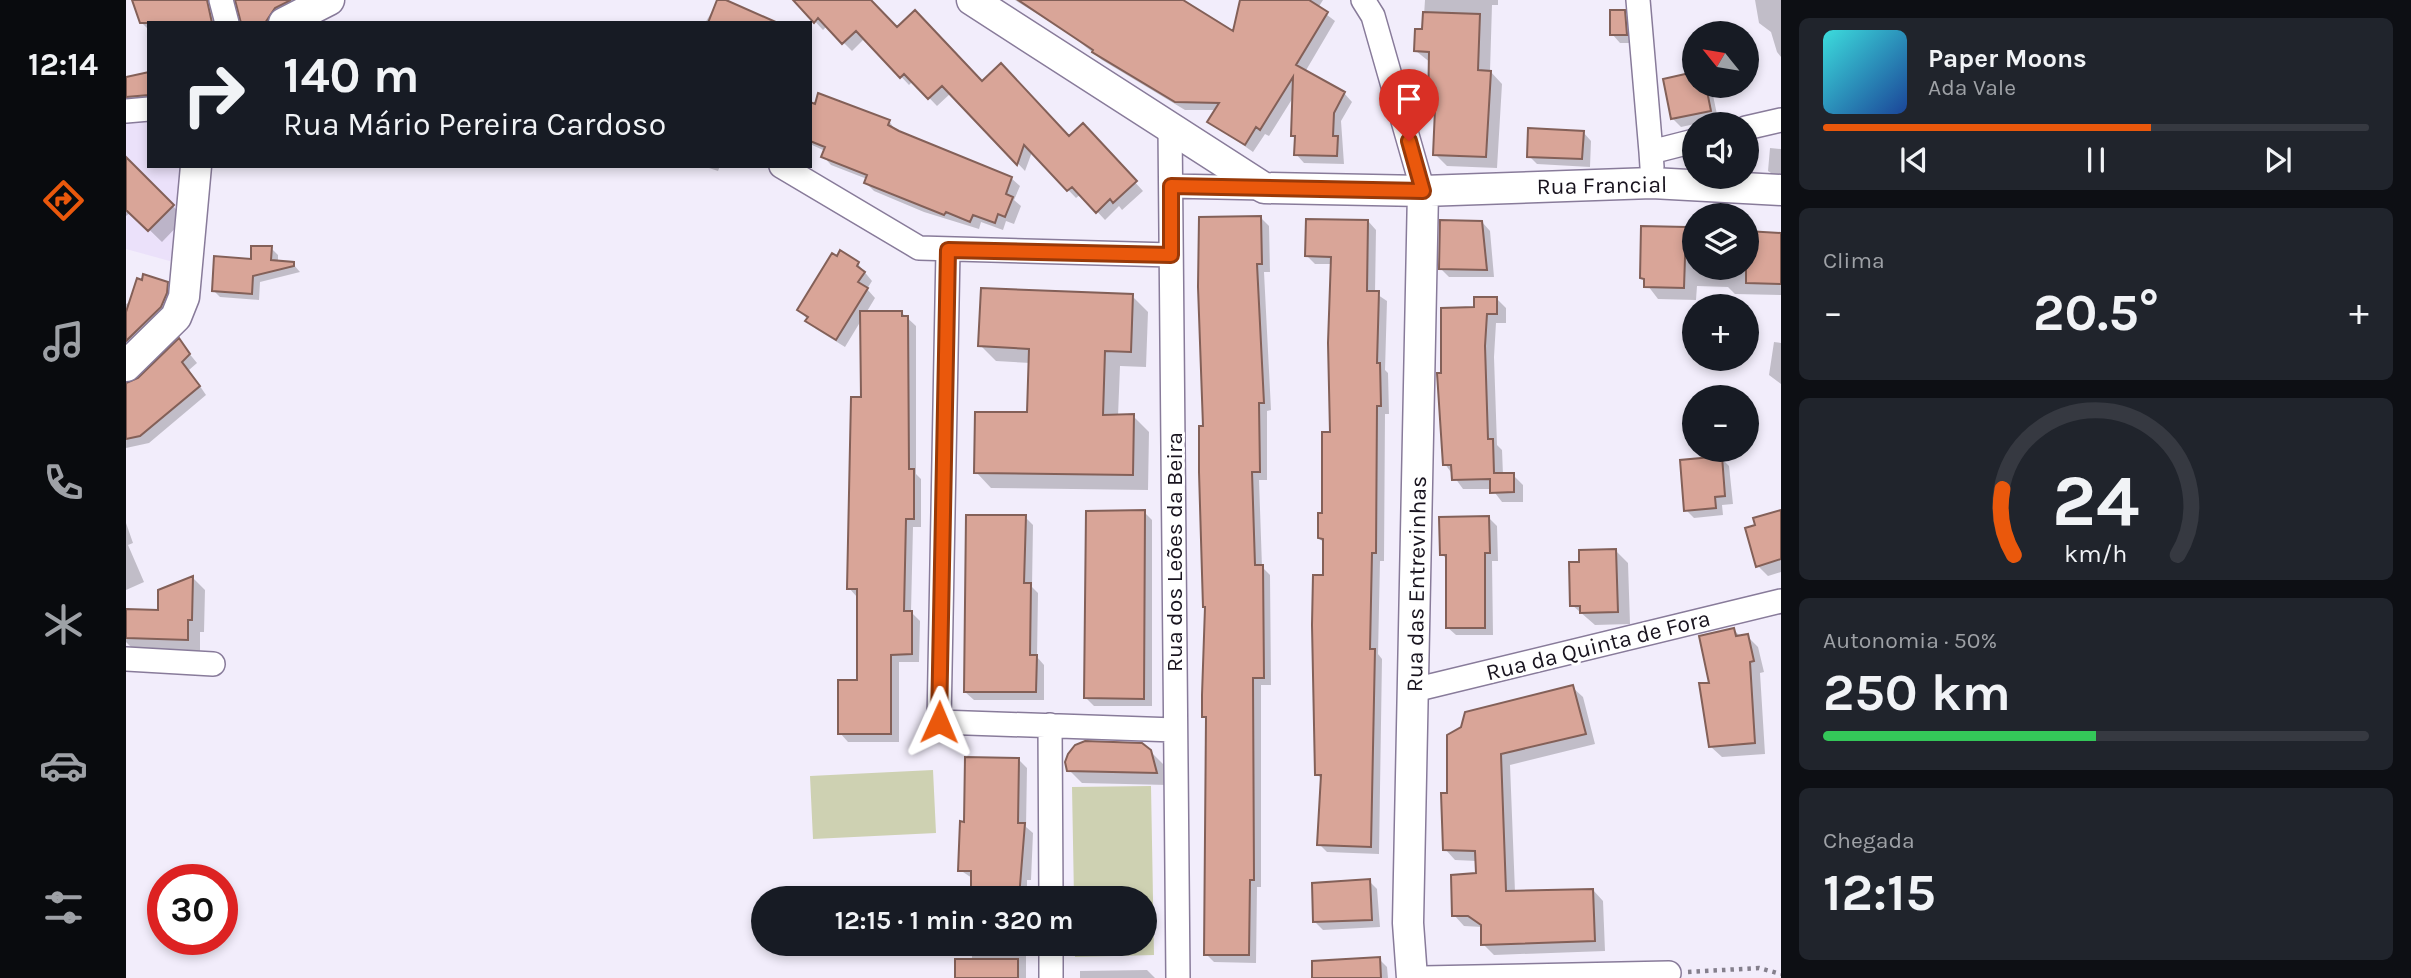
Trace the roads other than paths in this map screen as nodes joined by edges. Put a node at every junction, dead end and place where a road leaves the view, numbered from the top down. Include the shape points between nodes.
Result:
1 (221, 0) edge
2 (329, 0) edge
3 (972, 0) edge
4 (1638, 0) edge
5 (1372, 5) edge
6 (226, 21) edge
7 (288, 21) edge
8 (147, 109) edge
9 (126, 111) edge
10 (1781, 120) edge
11 (1759, 125) edge
12 (1170, 126) junction
13 (1682, 144) edge
14 (1651, 152) junction
15 (196, 168) edge
16 (784, 168) edge
17 (1652, 183) junction
18 (1171, 186) junction
19 (1264, 187) junction
20 (1781, 190) edge
21 (1423, 191) junction
22 (948, 250) junction
23 (1171, 255) junction
24 (126, 366) edge
25 (1781, 601) edge
26 (126, 659) edge
27 (213, 664) dead end
28 (1414, 690) junction
29 (1050, 725) junction
30 (1175, 730) junction
31 (1051, 886) edge
32 (1051, 956) edge
33 (1669, 973) road end
34 (1051, 978) edge
35 (1178, 978) edge
36 (1412, 978) edge
37 (1423, 978) edge

1 - 6 street
2 - 7 street
3 - 12 street
4 - 14 street
5 - 21 street
8 - 9 street
10 - 11 street
12 - 18 street, Rua dos Leões da Beira
12 - 19 street
13 - 14 street
14 - 17 street
15 - 24 street via 184,297 176,317
16 - 22 street via 919,248
17 - 20 street, Rua Francial
17 - 21 street, Rua Francial
18 - 19 street
18 - 23 street, Rua dos Leões da Beira
19 - 21 street, Rua Francial
21 - 28 street, Rua das Entrevinhas
22 - 23 street
22 - 29 street via 939,722
23 - 30 street, Rua dos Leões da Beira
25 - 28 street, Rua da Quinta de Fora
26 - 27 street
28 - 36 street, Rua das Entrevinhas via 1408,923
29 - 30 street
29 - 31 street
30 - 35 street, Rua dos Leões da Beira
32 - 34 street
33 - 37 street

